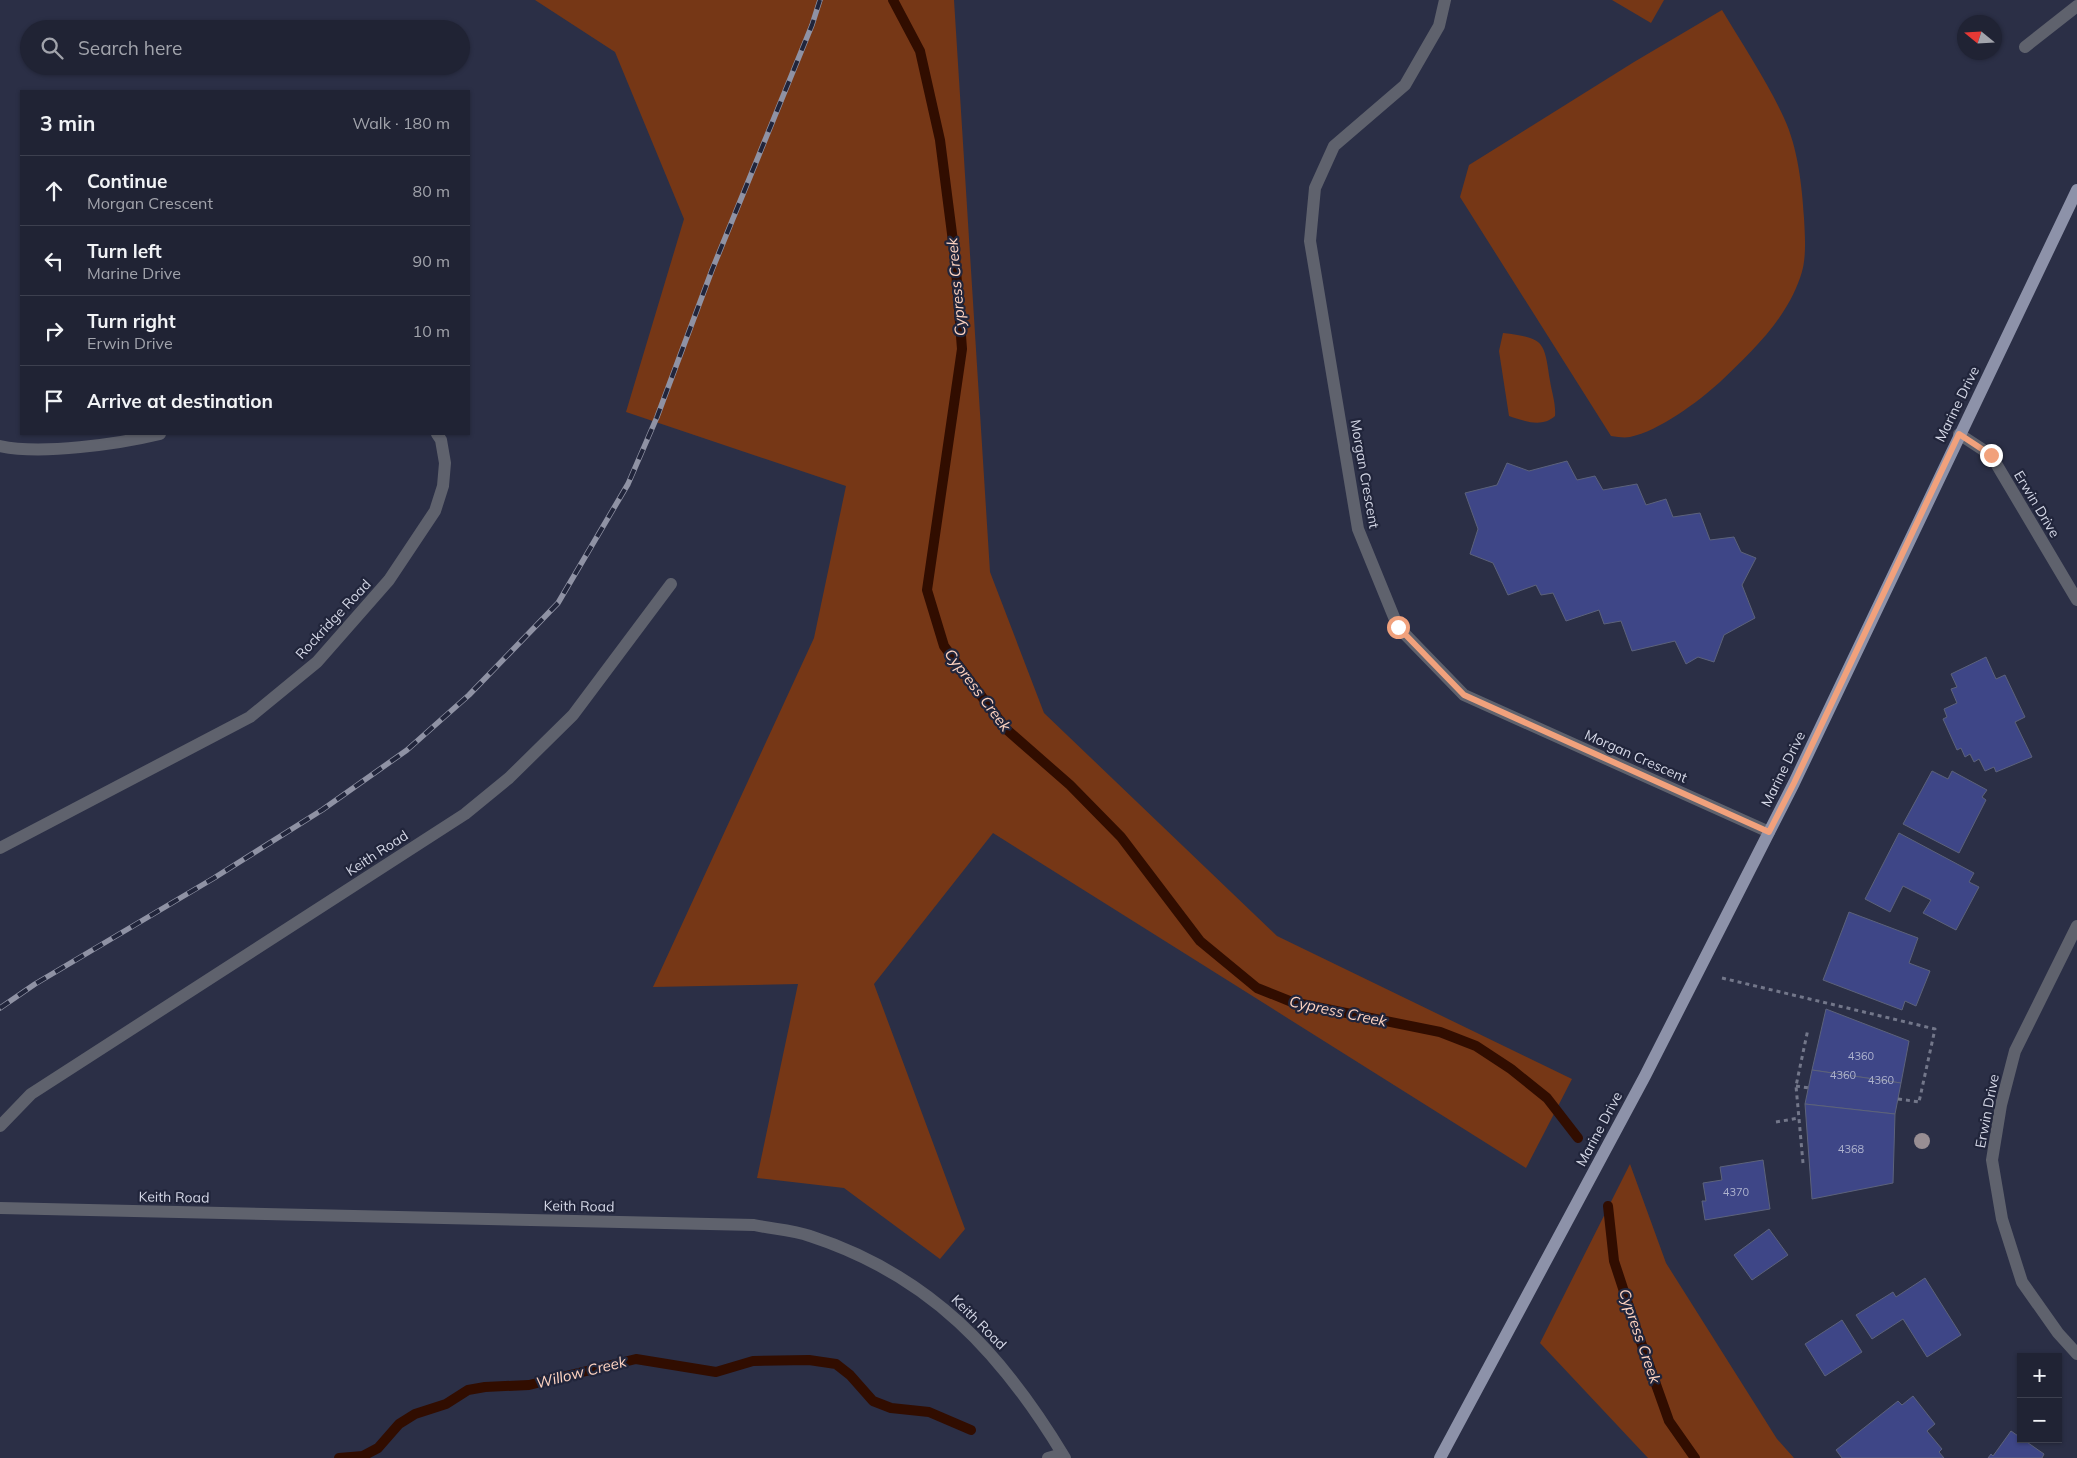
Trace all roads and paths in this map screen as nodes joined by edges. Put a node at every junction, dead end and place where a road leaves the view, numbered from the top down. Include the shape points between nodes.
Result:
1 (1445, 0) edge
2 (2077, 6) edge
3 (2025, 47) dead end
4 (2077, 190) edge
5 (1959, 434) junction
6 (156, 435) edge
7 (438, 435) edge
8 (0, 446) edge
9 (671, 584) dead end
10 (2077, 600) edge
11 (1769, 832) junction
12 (0, 848) edge
13 (2077, 926) edge
14 (1720, 978) dead end
15 (1808, 1029) dead end
16 (1796, 1086) junction
17 (1809, 1088) dead end
18 (1898, 1099) dead end
19 (1799, 1118) junction
20 (1776, 1122) dead end
21 (0, 1126) edge
22 (1803, 1163) dead end
23 (0, 1208) edge
24 (2077, 1354) edge
25 (1064, 1456) edge
26 (1048, 1458) edge
27 (1440, 1458) edge

1 - 11 street, Morgan Crescent via 1440,26 1405,85 1334,146 1315,188 1310,241 1358,529 1398,627 1464,695
2 - 3 street
4 - 5 main road, Marine Drive
5 - 10 street, Erwin Drive via 1991,455
5 - 11 main road, Marine Drive
6 - 8 street via 50,448
7 - 12 street, Rockridge Road via 445,463 436,510 388,580 317,662 250,716
9 - 21 street, Keith Road via 573,715 509,778 465,814 31,1094
11 - 27 main road, Marine Drive via 1645,1076
13 - 24 street, Erwin Drive via 2015,1051 2001,1104 1992,1160 2002,1219 2022,1282
14 - 18 path via 1935,1029 1920,1102
15 - 16 path
16 - 17 path
16 - 19 path
19 - 20 path
19 - 22 path
23 - 25 street, Keith Road via 754,1225 810,1236 864,1258 938,1302 972,1332 1003,1367
25 - 26 street

